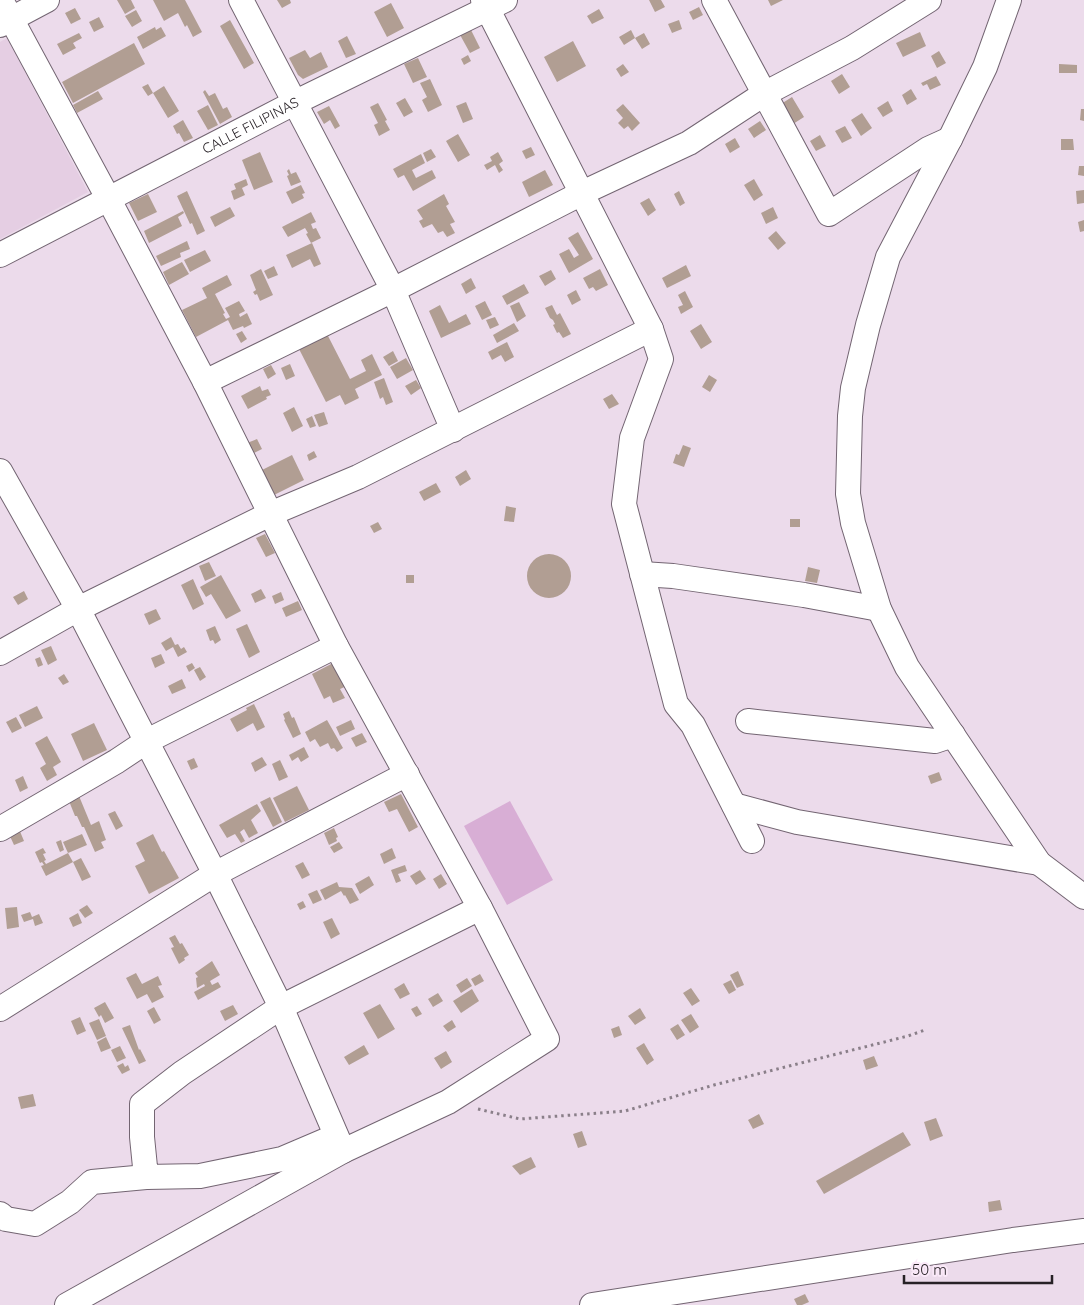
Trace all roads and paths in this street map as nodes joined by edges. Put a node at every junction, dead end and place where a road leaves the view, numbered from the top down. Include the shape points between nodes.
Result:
1 (47, 0) edge
2 (241, 0) edge
3 (714, 0) edge
4 (929, 0) edge
5 (1010, 0) edge
6 (492, 3) edge
7 (4, 14) edge
8 (764, 94) junction
9 (294, 103) junction
10 (950, 139) junction
11 (582, 193) junction
12 (108, 198) junction
13 (0, 255) edge
14 (393, 290) junction
15 (651, 329) junction
16 (205, 382) junction
17 (453, 430) junction
18 (0, 471) edge
19 (270, 514) junction
20 (642, 574) junction
21 (78, 609) junction
22 (880, 609) junction
23 (336, 646) junction
24 (0, 652) edge
25 (748, 720) dead end
26 (953, 735) junction
27 (147, 741) junction
28 (407, 774) junction
29 (734, 806) junction
30 (0, 829) edge
31 (752, 841) dead end
32 (1039, 863) junction
33 (215, 874) junction
34 (1084, 897) edge
35 (480, 908) junction
36 (281, 1007) junction
37 (0, 1009) edge
38 (925, 1030) dead end
39 (448, 1102) junction
40 (339, 1143) junction
41 (146, 1177) junction
42 (0, 1214) edge
43 (1084, 1231) edge
44 (67, 1305) edge
45 (592, 1305) edge

1 - 7 street
2 - 9 street
3 - 8 street
4 - 8 street via 852,48
5 - 10 street via 985,67
6 - 9 street, CALLE FILIPINAS
6 - 11 street
7 - 12 street
8 - 10 street via 829,214 928,149
8 - 11 street via 690,143
9 - 12 street, CALLE FILIPINAS
9 - 14 street
10 - 22 street via 888,258 853,388 848,494 853,523
11 - 14 street
11 - 15 street
12 - 13 street, CALLE FILIPINAS
12 - 16 street
14 - 16 street
14 - 17 street
15 - 17 street
15 - 20 street via 661,359 632,438 624,504
16 - 19 street
17 - 19 street
18 - 21 street
19 - 21 street
19 - 23 street
20 - 22 street via 804,595
20 - 29 street via 676,704 693,725
21 - 24 street
21 - 27 street
22 - 26 street via 907,667
23 - 27 street
23 - 28 street
25 - 26 street via 934,741
26 - 32 street
27 - 30 street
27 - 33 street
28 - 33 street
28 - 35 street
29 - 31 street
29 - 32 street via 797,822
32 - 34 street
33 - 36 street
33 - 37 street
35 - 36 street
35 - 39 street via 547,1039
36 - 40 street
36 - 41 street via 182,1073 142,1104
38 - 39 path via 625,1111 520,1119
39 - 40 street
40 - 41 street via 200,1176
40 - 44 street
41 - 42 street via 92,1182 70,1202 35,1224 6,1219
43 - 45 street

